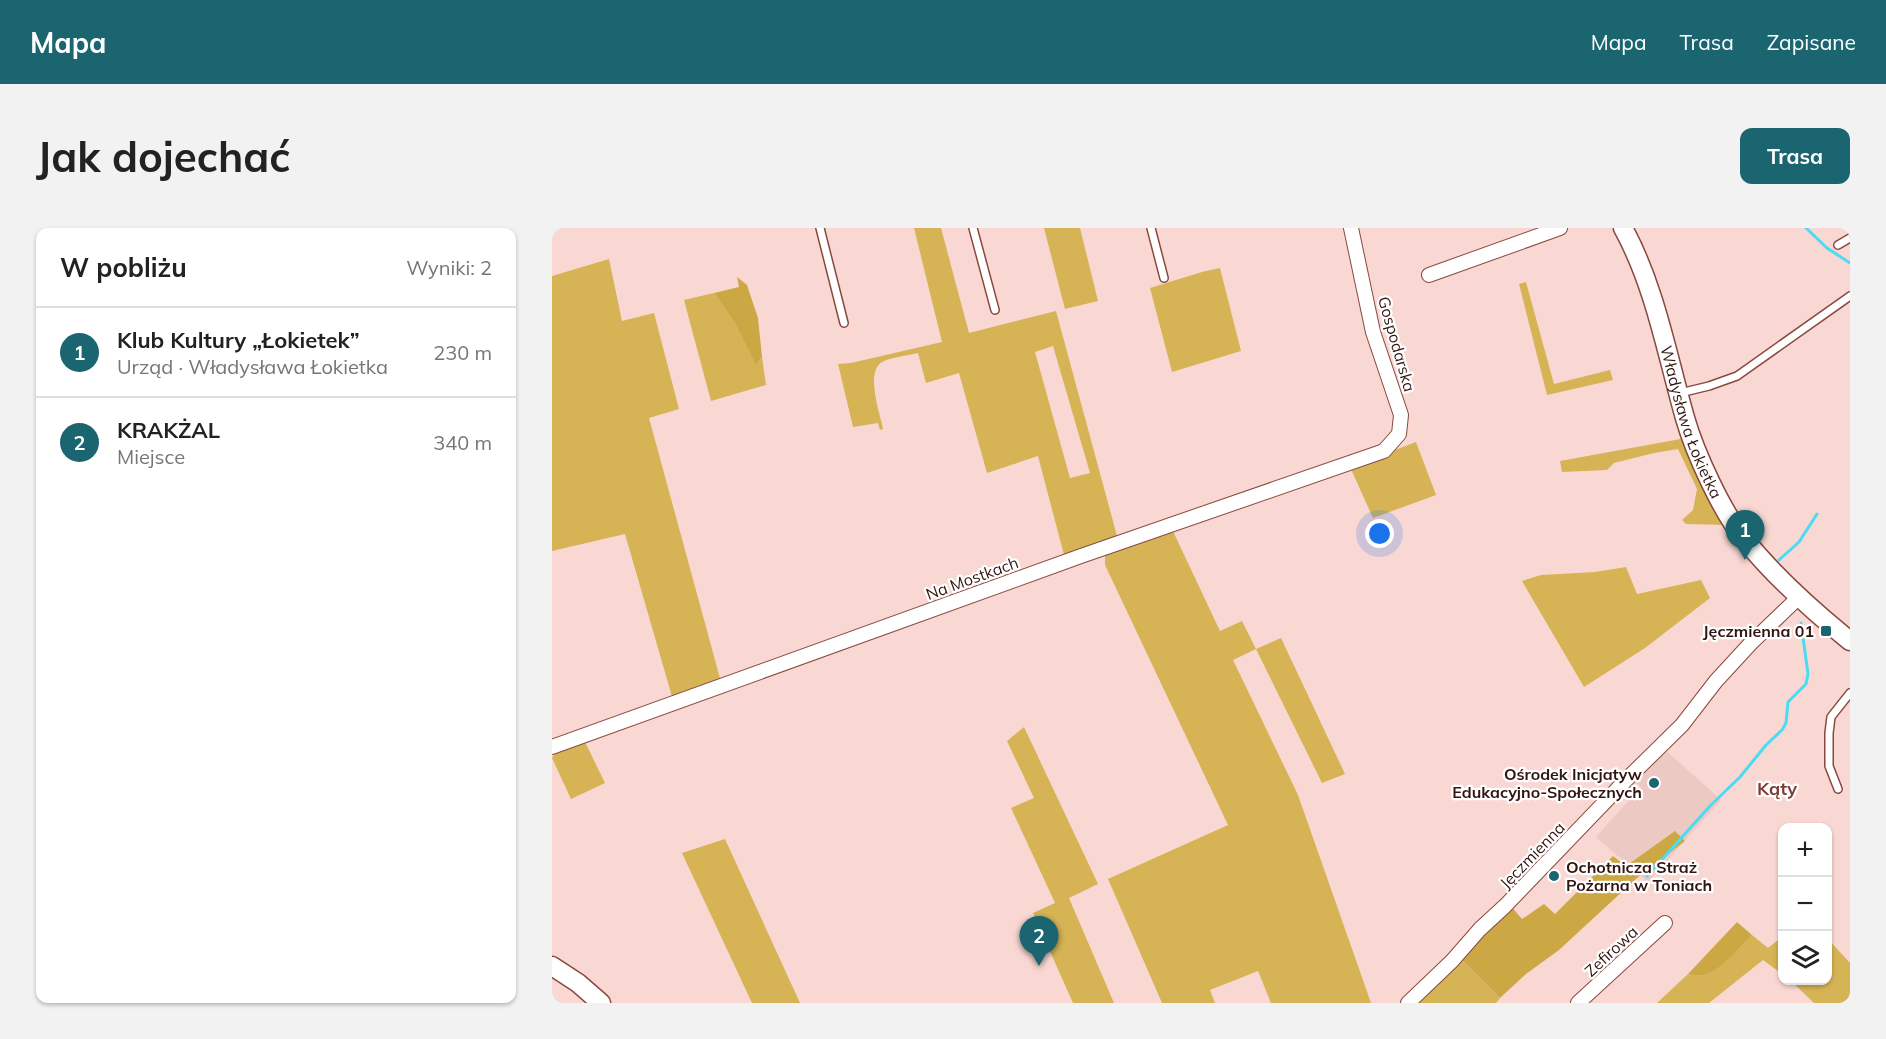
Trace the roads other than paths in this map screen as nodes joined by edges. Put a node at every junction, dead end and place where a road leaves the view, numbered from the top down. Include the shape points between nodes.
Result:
1 (820, 228) edge
2 (973, 228) edge
3 (1150, 228) edge
4 (1351, 228) edge
5 (1560, 228) edge
6 (1623, 228) edge
7 (1850, 238) edge
8 (1838, 245) dead end
9 (1429, 275) dead end
10 (1164, 278) dead end
11 (1850, 296) edge
12 (995, 310) dead end
13 (844, 323) dead end
14 (1678, 394) junction
15 (1399, 434) joint
16 (1800, 596) junction
17 (1850, 641) edge
18 (1850, 693) edge
19 (552, 747) edge
20 (1838, 789) dead end
21 (1665, 923) dead end
22 (552, 966) edge
23 (601, 1003) edge
24 (1408, 1003) edge
25 (1578, 1003) edge

1 - 13 lane
2 - 12 lane
3 - 10 lane
4 - 15 street, Gospodarska via 1373,332 1401,415
5 - 9 street
6 - 14 street, Władysława Łokietka via 1652,298
7 - 8 lane
11 - 14 lane via 1737,376
14 - 16 street, Władysława Łokietka via 1703,465 1735,525
15 - 19 street, Na Mostkach via 1384,451
16 - 17 street, Władysława Łokietka
16 - 24 street, Jęczmienna via 1729,668 1682,725
18 - 20 lane via 1831,717 1828,766
21 - 25 street, Zefirowa
22 - 23 street

